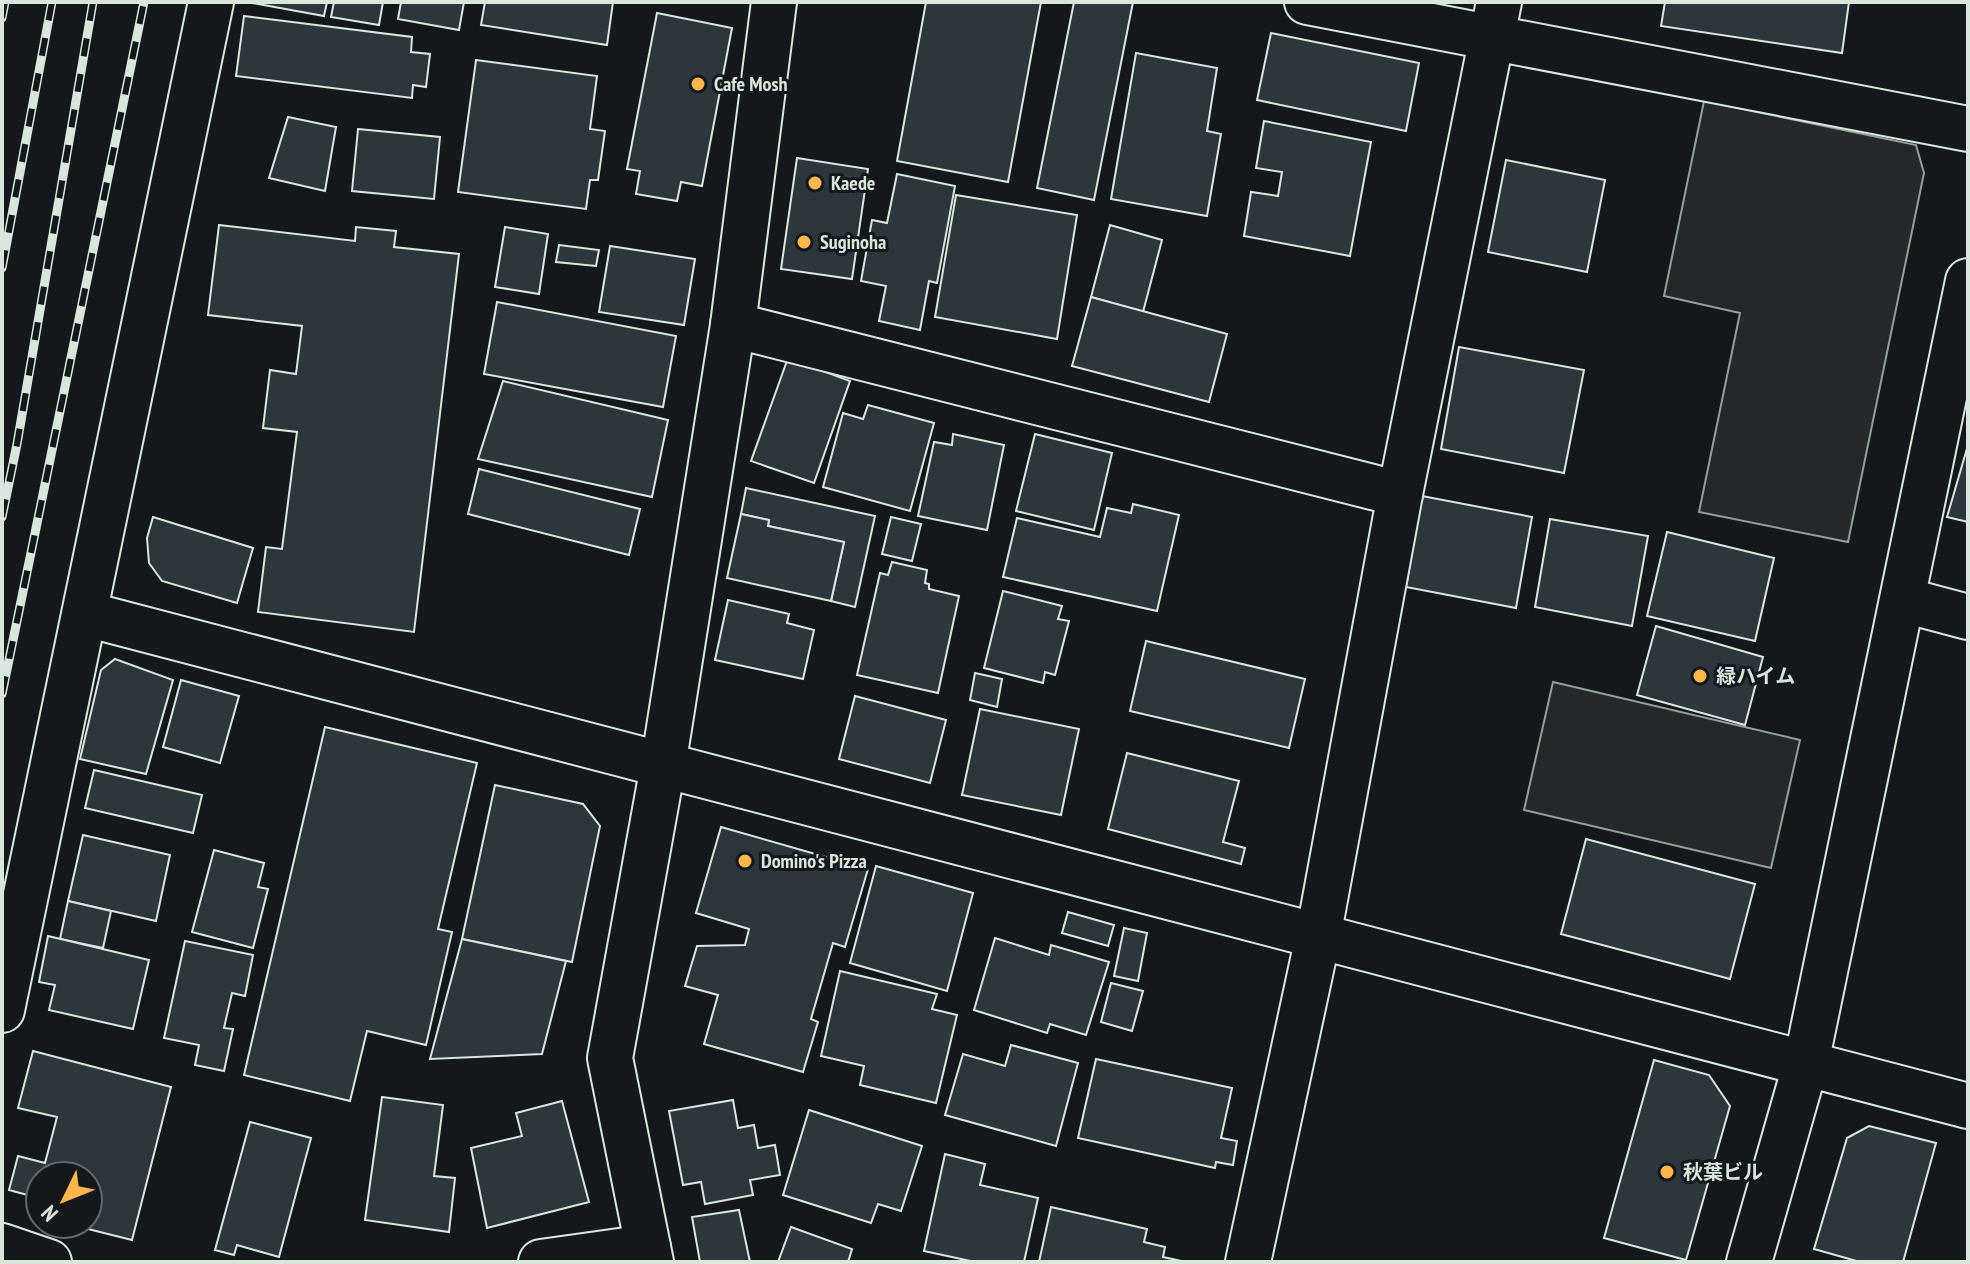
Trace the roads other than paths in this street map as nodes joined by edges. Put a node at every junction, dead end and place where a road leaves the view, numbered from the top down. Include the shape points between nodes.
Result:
1 (211, 2) edge
2 (774, 2) edge
3 (1307, 2) edge
4 (1496, 20) edge
5 (1968, 129) edge
6 (1968, 281) edge
7 (733, 325) junction
8 (1400, 494) junction
9 (1904, 600) junction
10 (86, 614) junction
11 (1968, 617) edge
12 (663, 766) junction
13 (1318, 937) junction
14 (2, 1010) edge
15 (1806, 1063) junction
16 (1968, 1106) edge
17 (2, 1246) edge
18 (650, 1254) edge
19 (49, 1262) edge
20 (541, 1262) edge
21 (1248, 1262) edge
22 (1749, 1262) edge

1 - 10 street
2 - 7 street
3 - 4 street
4 - 5 street
4 - 8 street
6 - 9 street
7 - 8 street
7 - 12 street
8 - 13 street
9 - 11 street
9 - 15 street
10 - 12 street
10 - 14 street
12 - 13 street
12 - 18 street via 610,1058
13 - 15 street
13 - 21 street
15 - 16 street
15 - 22 street
17 - 19 street
18 - 20 street

